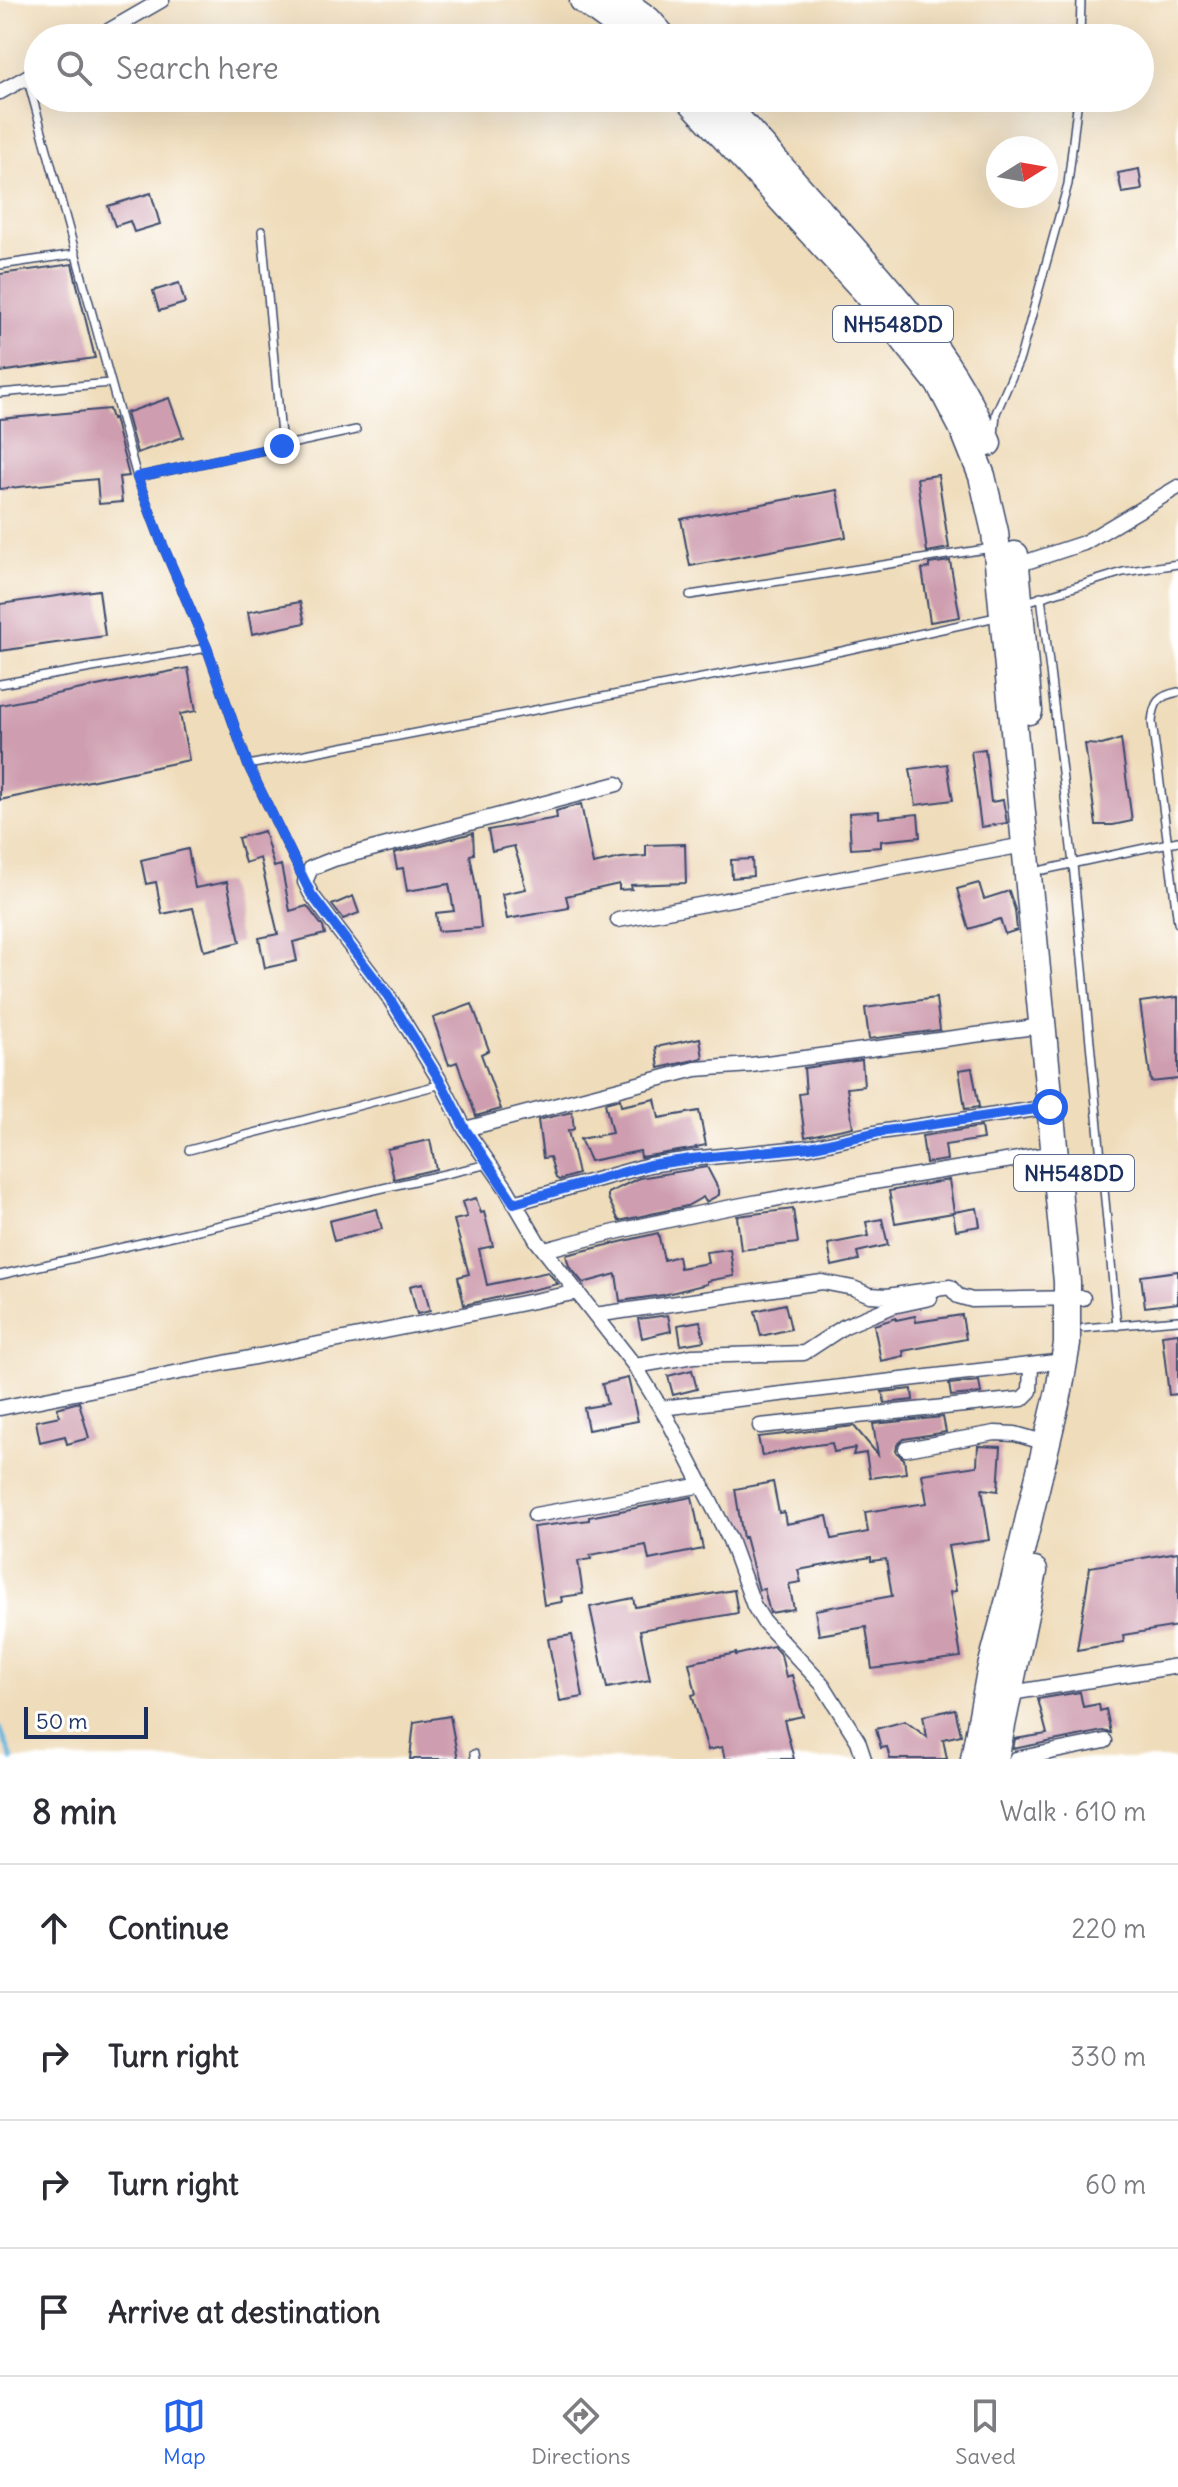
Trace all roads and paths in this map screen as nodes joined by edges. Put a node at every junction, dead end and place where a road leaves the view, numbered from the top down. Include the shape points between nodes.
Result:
1 (162, 0) edge
2 (583, 0) edge
3 (621, 0) edge
4 (1081, 0) edge
5 (120, 24) edge
6 (613, 24) edge
7 (652, 24) edge
8 (1080, 24) edge
9 (24, 79) edge
10 (0, 92) edge
11 (42, 112) edge
12 (702, 112) edge
13 (731, 112) edge
14 (1076, 112) edge
15 (262, 231) dead end
16 (76, 254) junction
17 (0, 265) edge
18 (874, 286) junction
19 (110, 383) junction
20 (0, 393) edge
21 (356, 430) dead end
22 (282, 446) junction
23 (992, 453) junction
24 (137, 477) junction
25 (1178, 487) edge
26 (1005, 557) junction
27 (1178, 564) edge
28 (690, 595) dead end
29 (1021, 605) junction
30 (207, 648) junction
31 (0, 684) edge
32 (1178, 692) edge
33 (248, 765) junction
34 (617, 784) dead end
35 (1178, 841) edge
36 (1166, 842) junction
37 (1024, 845) junction
38 (1073, 864) junction
39 (1043, 870) junction
40 (305, 882) junction
41 (618, 920) dead end
42 (1178, 923) edge
43 (1042, 1026) junction
44 (442, 1084) junction
45 (1050, 1107) junction
46 (465, 1129) junction
47 (189, 1150) dead end
48 (1055, 1153) junction
49 (489, 1164) junction
50 (514, 1203) junction
51 (545, 1250) junction
52 (0, 1275) edge
53 (578, 1292) junction
54 (958, 1296) junction
55 (1076, 1298) junction
56 (595, 1315) junction
57 (1178, 1320) edge
58 (1117, 1326) junction
59 (1084, 1328) junction
60 (1064, 1361) junction
61 (635, 1366) junction
62 (1031, 1366) junction
63 (0, 1408) edge
64 (661, 1408) junction
65 (760, 1426) dead end
66 (1047, 1443) junction
67 (906, 1449) dead end
68 (703, 1485) junction
69 (535, 1515) dead end
70 (1038, 1516) junction
71 (1178, 1666) edge
72 (997, 1695) junction
73 (1105, 1741) dead end
74 (864, 1759) edge
75 (974, 1759) edge
76 (995, 1759) edge
77 (1016, 1759) edge

1 - 5 street
2 - 6 highway
3 - 7 highway
4 - 8 lane
9 - 10 street
11 - 16 lane
12 - 18 highway, NH548DD
13 - 18 highway, NH548DD
14 - 23 lane via 1068,184 1020,358 996,413
15 - 22 lane
16 - 17 lane
16 - 19 lane
18 - 23 highway, NH548DD via 898,298 941,357 968,398
18 - 26 highway, NH548DD via 964,431
19 - 20 lane
19 - 24 lane
21 - 22 lane
22 - 24 lane
23 - 26 highway, NH548DD via 1004,496
24 - 30 lane
25 - 26 street via 1084,543
26 - 28 lane
26 - 29 highway, NH548DD
27 - 29 lane via 1123,572
29 - 33 lane via 842,651
29 - 37 highway, NH548DD
29 - 38 lane
29 - 39 highway, NH548DD
30 - 31 lane
30 - 33 lane
32 - 36 lane via 1153,705
33 - 40 lane
34 - 40 street via 334,859 311,868
35 - 36 lane
36 - 38 lane
36 - 42 lane
37 - 41 street
37 - 43 highway, NH548DD
38 - 39 lane
38 - 58 lane
39 - 55 highway, NH548DD via 1072,1149
40 - 44 street via 388,996
43 - 45 highway, NH548DD
43 - 46 street via 706,1067
44 - 46 street
44 - 47 lane
45 - 48 highway, NH548DD
45 - 50 street via 810,1147 649,1165
46 - 49 street
48 - 51 street via 716,1209
48 - 55 highway, NH548DD
49 - 50 street
49 - 52 lane
50 - 51 street
51 - 53 street
53 - 56 street
53 - 63 street
54 - 55 street via 992,1301
54 - 56 street via 950,1287 887,1296 822,1282
54 - 61 street via 920,1299 878,1312 804,1353 693,1356
55 - 59 highway, NH548DD
55 - 60 highway, NH548DD
56 - 61 street
57 - 58 lane
58 - 59 lane
59 - 70 highway, NH548DD via 1071,1407
60 - 62 street
60 - 66 highway, NH548DD
61 - 64 street
62 - 64 street
62 - 65 street via 1030,1391 1022,1399
64 - 68 street
66 - 67 street via 995,1433
66 - 70 highway, NH548DD
68 - 69 street
68 - 74 street via 754,1606 823,1685
70 - 72 highway, NH548DD
71 - 72 street
72 - 75 highway, NH548DD
72 - 76 highway, NH548DD
73 - 77 street

